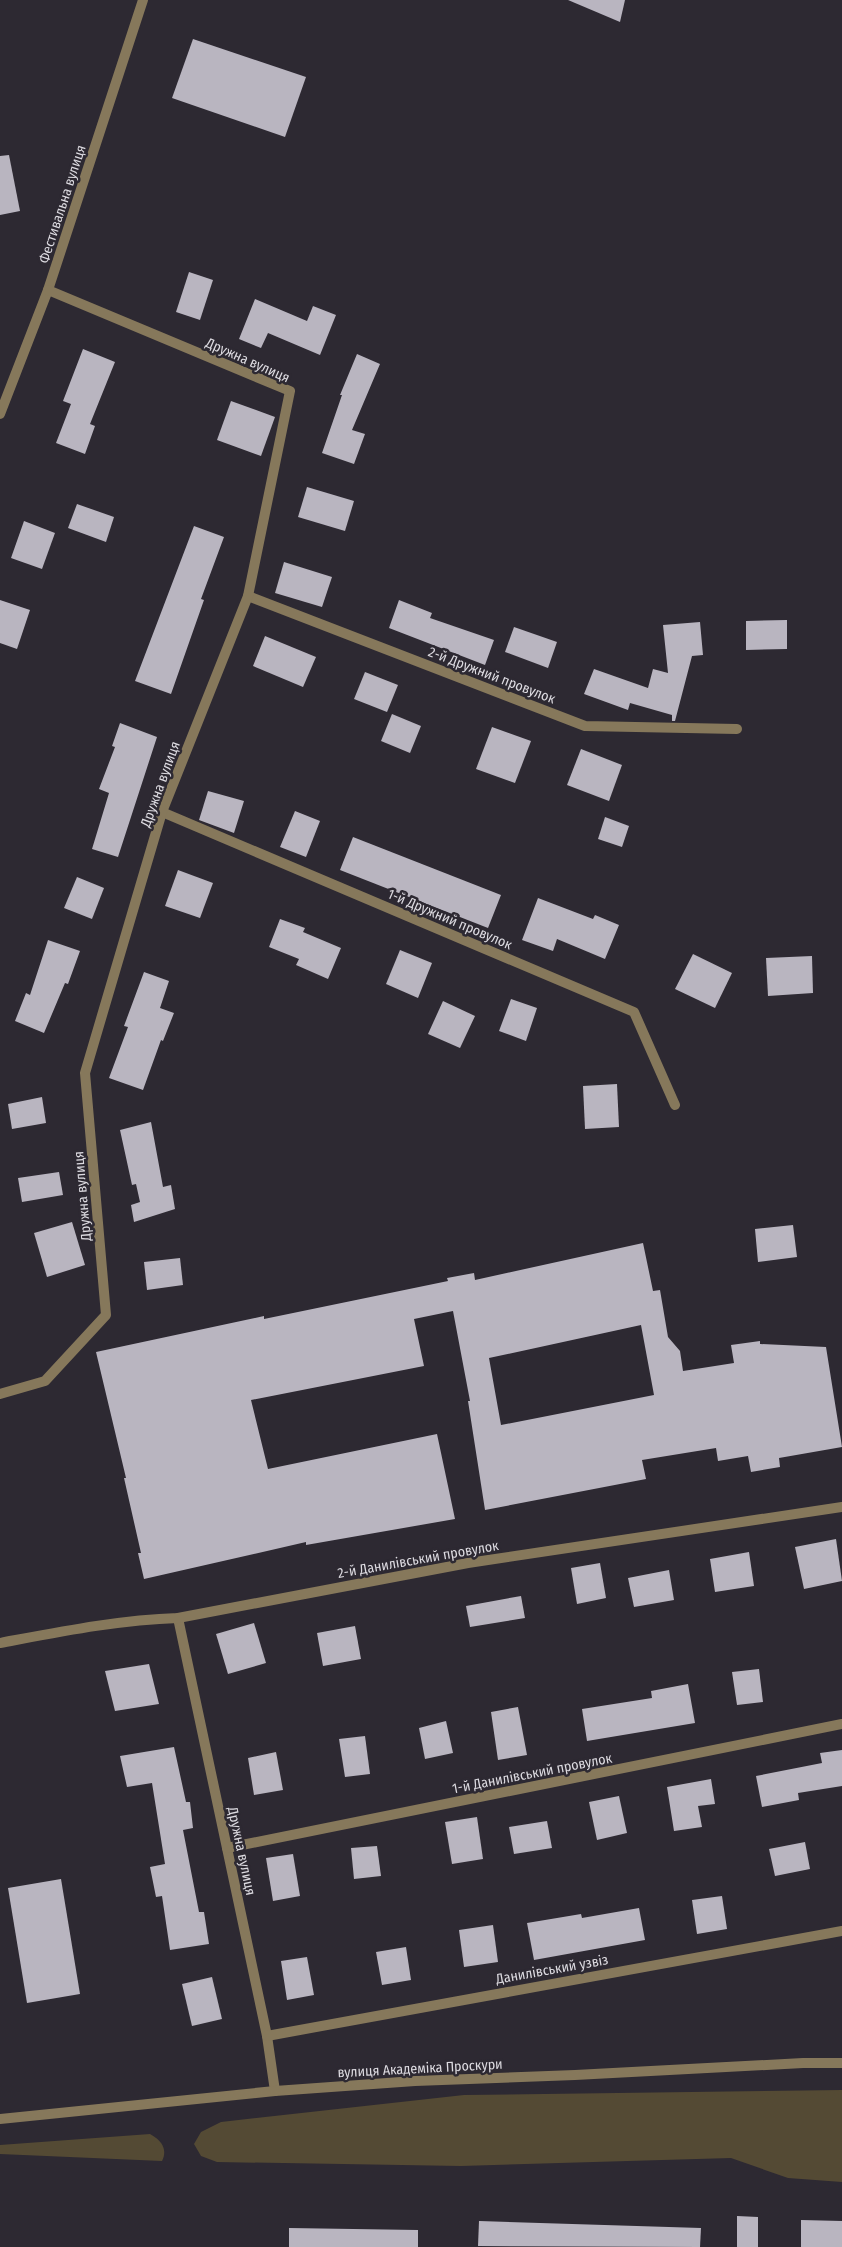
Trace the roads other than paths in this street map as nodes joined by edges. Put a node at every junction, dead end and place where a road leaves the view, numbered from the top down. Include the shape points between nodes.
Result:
1 (143, 0) edge
2 (48, 290) junction
3 (0, 414) edge
4 (248, 596) junction
5 (737, 729) dead end
6 (162, 812) junction
7 (674, 1105) dead end
8 (0, 1394) edge
9 (842, 1506) edge
10 (178, 1618) junction
11 (0, 1643) edge
12 (842, 1724) edge
13 (227, 1848) junction
14 (842, 1931) edge
15 (267, 2036) junction
16 (842, 2063) edge
17 (275, 2091) junction
18 (0, 2119) edge

1 - 2 street, Фестивальна вулиця
2 - 3 street, Фестивальна вулиця
2 - 4 street, Дружна вулиця via 290,391
4 - 5 street, 2-й Дружний провулок via 585,726
4 - 6 street, Дружна вулиця
6 - 7 street, 1-й Дружний провулок via 634,1012
6 - 8 street, Дружна вулиця via 85,1073 106,1315 45,1381
9 - 10 street, 2-й Данилівський провулок via 468,1563
10 - 11 street, 2-й Данилівський провулок via 111,1623
10 - 13 street, Дружна вулиця
12 - 13 street, 1-й Данилівський провулок
13 - 15 street, Дружна вулиця
14 - 15 street, Данилівський узвіз
15 - 17 street, Дружна вулиця
16 - 17 street, вулиця Академіка Проскури via 415,2080
17 - 18 street, вулиця Академіка Проскури

